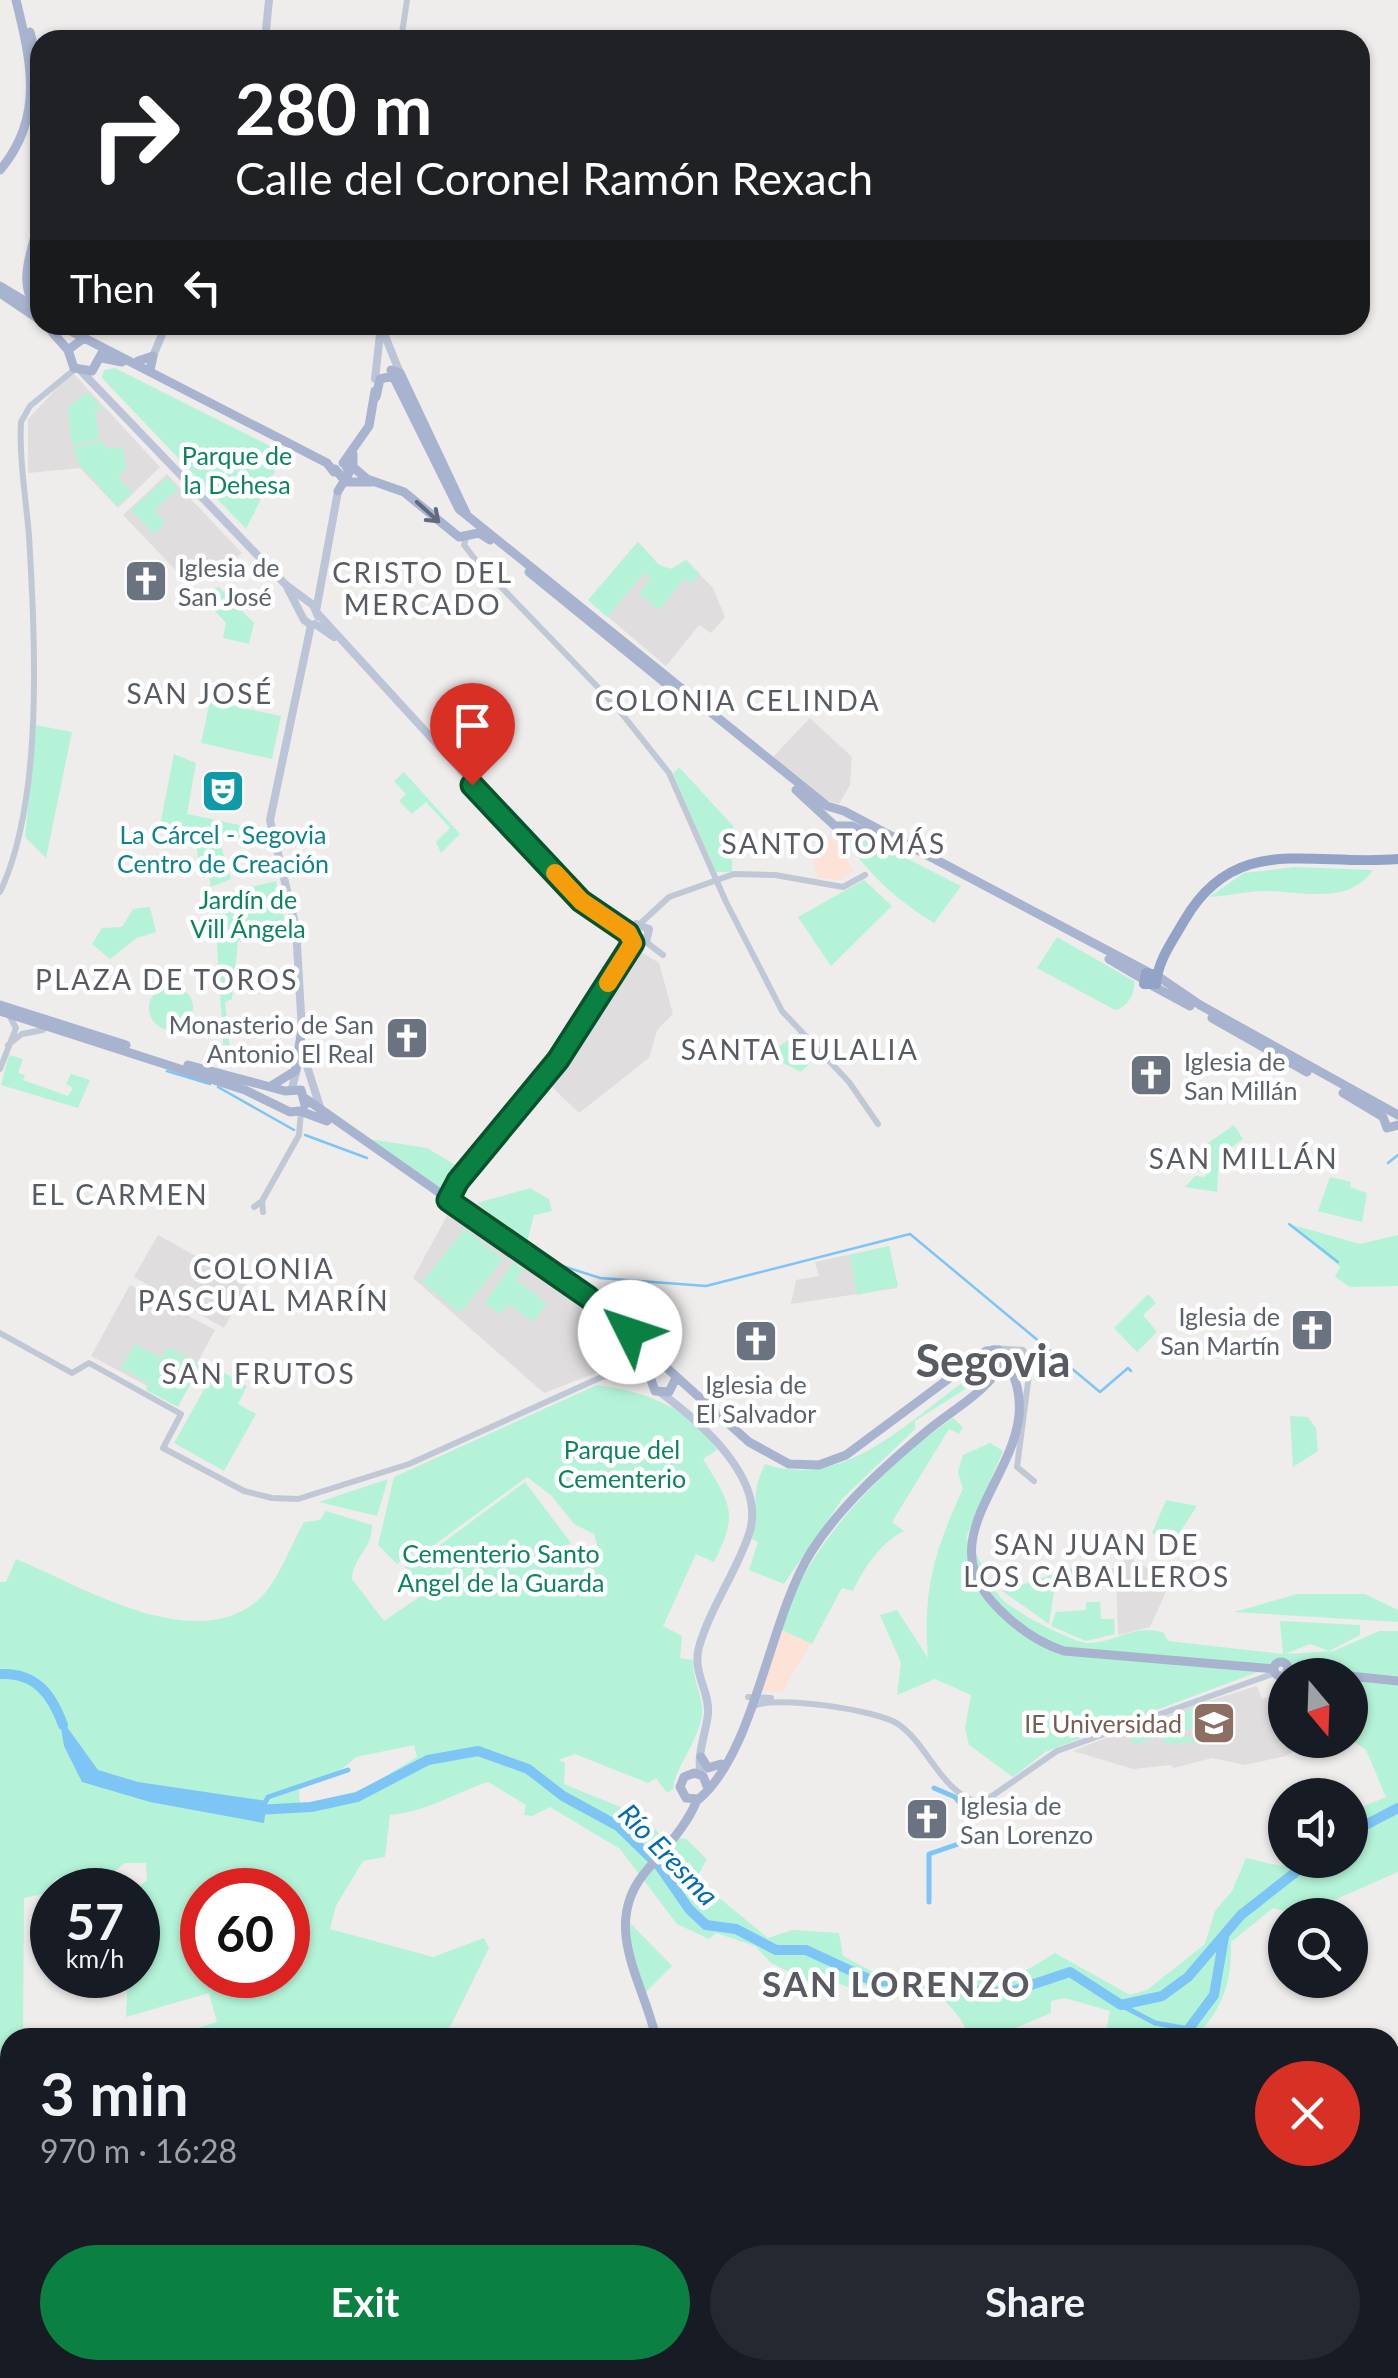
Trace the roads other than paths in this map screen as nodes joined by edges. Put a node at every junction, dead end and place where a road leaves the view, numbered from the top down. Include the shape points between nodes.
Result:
1 (19, 0) edge
2 (270, 0) edge
3 (407, 0) edge
4 (266, 30) edge
5 (403, 30) edge
6 (30, 35) edge
7 (30, 61) edge
8 (30, 108) edge
9 (30, 128) edge
10 (0, 170) edge
11 (0, 178) edge
12 (30, 267) edge
13 (1, 291) edge
14 (30, 293) edge
15 (30, 306) edge
16 (30, 313) edge
17 (55, 335) edge
18 (78, 335) edge
19 (163, 335) edge
20 (380, 335) edge
21 (385, 335) edge
22 (84, 338) junction
23 (68, 350) junction
24 (104, 353) junction
25 (378, 356) junction
26 (393, 356) junction
27 (154, 366) junction
28 (77, 369) junction
29 (400, 373) junction
30 (375, 379) junction
31 (184, 390) junction
32 (376, 396) junction
33 (342, 474) junction
34 (374, 482) junction
35 (470, 518) junction
36 (465, 535) junction
37 (286, 584) junction
38 (317, 591) junction
39 (309, 612) junction
40 (324, 630) junction
41 (308, 636) junction
42 (342, 642) junction
43 (303, 651) junction
44 (833, 814) junction
45 (846, 821) junction
46 (1398, 859) edge
47 (866, 875) dead end
48 (716, 880) junction
49 (0, 892) edge
50 (641, 923) junction
51 (628, 933) junction
52 (646, 942) junction
53 (633, 943) junction
54 (663, 955) dead end
55 (1157, 978) junction
56 (3, 1010) edge
57 (302, 1029) junction
58 (43, 1030) dead end
59 (7, 1047) junction
60 (305, 1060) junction
61 (0, 1069) edge
62 (262, 1088) junction
63 (288, 1090) junction
64 (305, 1096) junction
65 (291, 1110) junction
66 (1390, 1115) edge
67 (330, 1121) junction
68 (878, 1124) dead end
69 (1398, 1126) edge
70 (299, 1135) junction
71 (262, 1202) junction
72 (447, 1203) junction
73 (254, 1207) dead end
74 (263, 1212) dead end
75 (0, 1333) edge
76 (1028, 1356) junction
77 (993, 1366) junction
78 (654, 1372) junction
79 (1014, 1381) junction
80 (670, 1390) junction
81 (1034, 1481) dead end
82 (1268, 1670) edge
83 (1268, 1673) edge
84 (1368, 1678) edge
85 (1398, 1681) edge
86 (751, 1696) junction
87 (777, 1700) junction
88 (748, 1709) junction
89 (704, 1732) junction
90 (701, 1757) junction
91 (721, 1764) junction
92 (688, 1774) junction
93 (704, 1780) junction
94 (700, 1800) junction
95 (649, 2028) edge

1 - 6 main road
1 - 7 main road
2 - 4 main road
3 - 5 street
8 - 10 main road via 21,139
9 - 11 main road
12 - 14 main road
13 - 15 main road
13 - 16 main road
17 - 23 main road
18 - 22 main road
19 - 27 main road
20 - 25 main road
21 - 26 main road
22 - 23 main road
22 - 24 main road
23 - 28 main road
24 - 27 main road
24 - 28 main road
24 - 31 main road
25 - 26 main road
25 - 30 main road
26 - 29 main road
27 - 31 main road
28 - 37 main road
28 - 49 street via 30,406 22,422 32,652 26,780 17,842
29 - 30 main road via 385,371
29 - 35 main road
30 - 32 main road
31 - 33 main road
32 - 33 main road
32 - 35 main road via 380,379 394,376 447,493
33 - 34 main road
33 - 34 main road via 357,472
33 - 38 main road
34 -> 36 main road via 404,492
35 - 36 main road
35 - 36 main road via 454,520
35 - 44 main road
36 - 44 main road via 486,536
36 - 48 street via 464,545 478,562 615,705 669,773
37 - 39 main road
37 - 39 main road
38 - 39 main road
38 - 39 main road
39 - 40 main road
39 - 41 main road
39 - 42 main road
39 - 43 main road
40 - 41 main road
40 - 42 main road
41 - 43 main road
42 - 51 main road via 578,898
43 - 57 main road via 270,820 296,932
44 - 45 main road
44 - 45 main road via 835,826
45 - 55 main road
46 - 55 highway via 1274,858 1235,867 1200,894
47 - 48 street via 843,887 765,874
48 - 50 street via 669,897
48 - 68 street via 782,1011 850,1082
50 - 51 main road
50 - 52 main road via 650,931
51 - 53 main road
52 - 53 main road
52 - 54 street
53 - 72 main road via 558,1060
55 - 66 main road
56 - 59 street via 16,1025
56 - 62 main road
56 - 65 main road
57 - 60 main road
57 - 62 main road via 293,1074
57 - 63 main road via 302,1062
58 - 59 street via 22,1034
59 - 61 street
60 - 64 main road
60 - 67 main road via 312,1093
62 - 63 main road
63 - 64 main road
63 - 65 main road
64 - 65 main road
64 - 67 main road
65 - 67 main road
65 - 70 street
66 - 69 main road via 1387,1128
67 - 70 street
67 - 72 main road
70 - 71 street
71 - 73 street
71 - 74 street
72 - 78 main road via 588,1297
75 - 78 street via 76,1373 86,1362 182,1414 163,1448 272,1498 307,1497 391,1470 604,1376
76 - 77 street via 1016,1353
76 - 77 street via 1023,1350
76 - 81 street via 1018,1467
77 - 79 main road
77 - 79 main road
77 - 80 main road via 972,1365 828,1463 789,1464 763,1452 690,1390
77 - 86 main road via 830,1525 794,1583
78 - 80 main road via 652,1388
78 - 80 main road via 671,1369
79 - 82 main road via 1020,1396 1008,1461 980,1511 970,1546 979,1583 994,1604 1035,1638 1070,1652
80 - 89 main road via 722,1445 752,1512 749,1534 698,1652 698,1682 708,1710
83 - 87 street via 1057,1751 986,1802 972,1800 945,1779 898,1724
84 - 85 main road
86 - 87 street
86 - 88 main road
86 - 91 main road
87 - 88 street
88 - 93 main road via 727,1764
89 - 90 main road
89 - 92 main road
90 - 91 main road via 710,1768
90 - 93 main road
91 - 93 main road
92 - 93 main road
92 - 94 main road via 680,1788
93 - 94 main road
94 - 95 main road via 633,1885 620,1926

